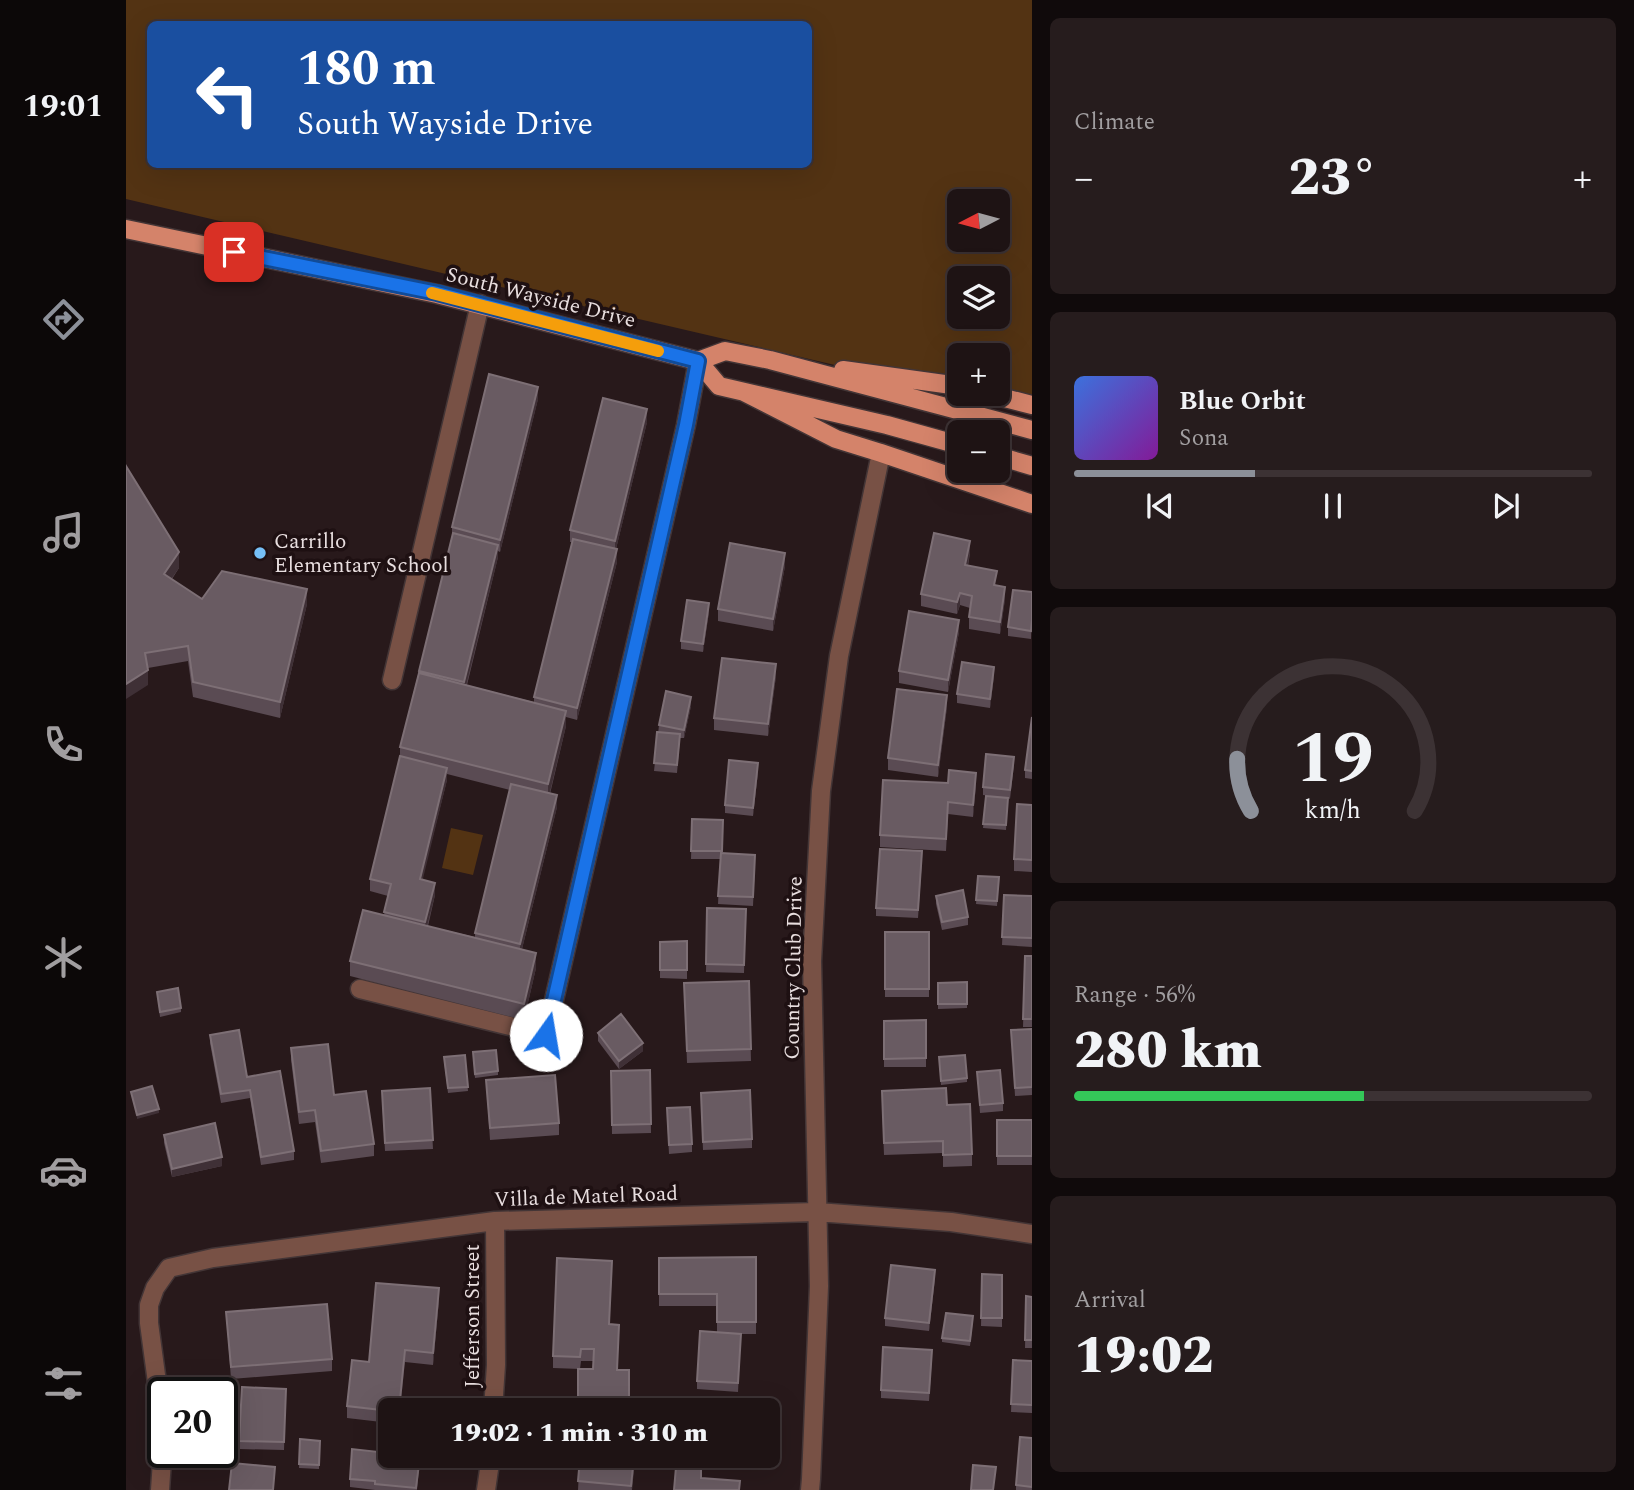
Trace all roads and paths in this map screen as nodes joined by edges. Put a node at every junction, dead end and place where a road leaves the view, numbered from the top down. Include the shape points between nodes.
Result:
1 (126, 229) edge
2 (480, 304) junction
3 (770, 360) junction
4 (698, 361) junction
5 (947, 384) edge
6 (744, 393) junction
7 (1010, 399) edge
8 (1032, 405) edge
9 (1032, 430) edge
10 (947, 442) edge
11 (881, 453) junction
12 (1010, 460) edge
13 (1032, 466) edge
14 (1032, 504) edge
15 (392, 680) dead end
16 (360, 989) edge
17 (817, 1212) junction
18 (495, 1221) junction
19 (1032, 1234) edge
20 (156, 1377) edge
21 (494, 1398) edge
22 (162, 1468) edge
23 (489, 1468) edge
24 (160, 1490) edge
25 (486, 1490) edge
26 (810, 1490) edge

1 - 2 main road, South Wayside Drive
2 - 4 main road, South Wayside Drive
2 - 15 street
3 - 4 main road, South Wayside Drive via 725,351
3 - 5 main road
3 - 9 main road, South Wayside Drive
4 - 6 main road via 719,386
4 - 16 street via 546,1035
6 - 10 main road
6 - 11 main road via 836,439
7 - 8 main road
11 - 14 main road
11 - 17 street, Country Club Drive via 839,656 821,791 812,961
12 - 13 main road
17 - 18 street, Villa de Matel Road
17 - 19 street, Villa de Matel Road via 951,1222
17 - 26 street, Country Club Drive via 819,1286
18 - 20 street, Villa de Matel Road via 213,1258 169,1268 149,1305
18 - 21 street, Jefferson Street
22 - 24 street
23 - 25 street

